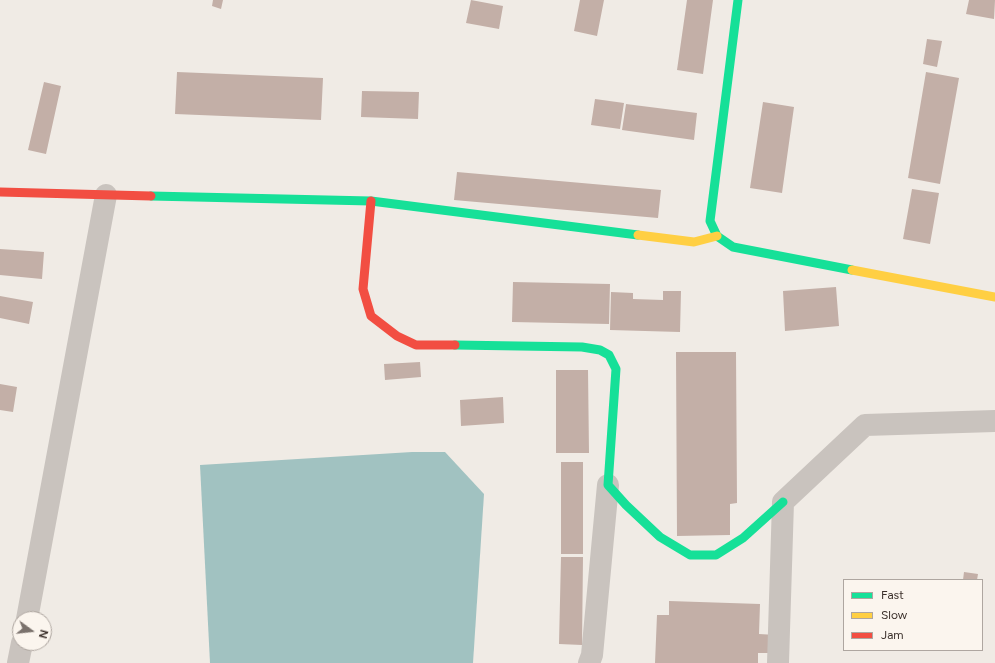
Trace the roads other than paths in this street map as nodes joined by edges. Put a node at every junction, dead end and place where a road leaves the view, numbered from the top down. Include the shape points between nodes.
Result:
1 (738, 0) edge
2 (0, 192) edge
3 (106, 195) junction
4 (371, 201) junction
5 (717, 236) junction
6 (995, 297) edge
7 (995, 422) edge
8 (608, 485) junction
9 (783, 502) junction
10 (28, 611) edge
11 (20, 651) edge
12 (18, 663) edge
13 (589, 663) edge
14 (778, 663) edge

1 - 5 street via 710,210 710,221
2 - 3 street
3 - 4 street
3 - 10 street
4 - 5 street via 694,242
4 - 8 street via 363,289 371,316 397,336 416,345 582,347 600,350 609,355 616,369
5 - 6 street via 733,247
7 - 9 street via 865,425
8 - 9 street via 660,537 690,555 716,555 743,538
8 - 13 street via 592,655
9 - 14 street
11 - 12 street

